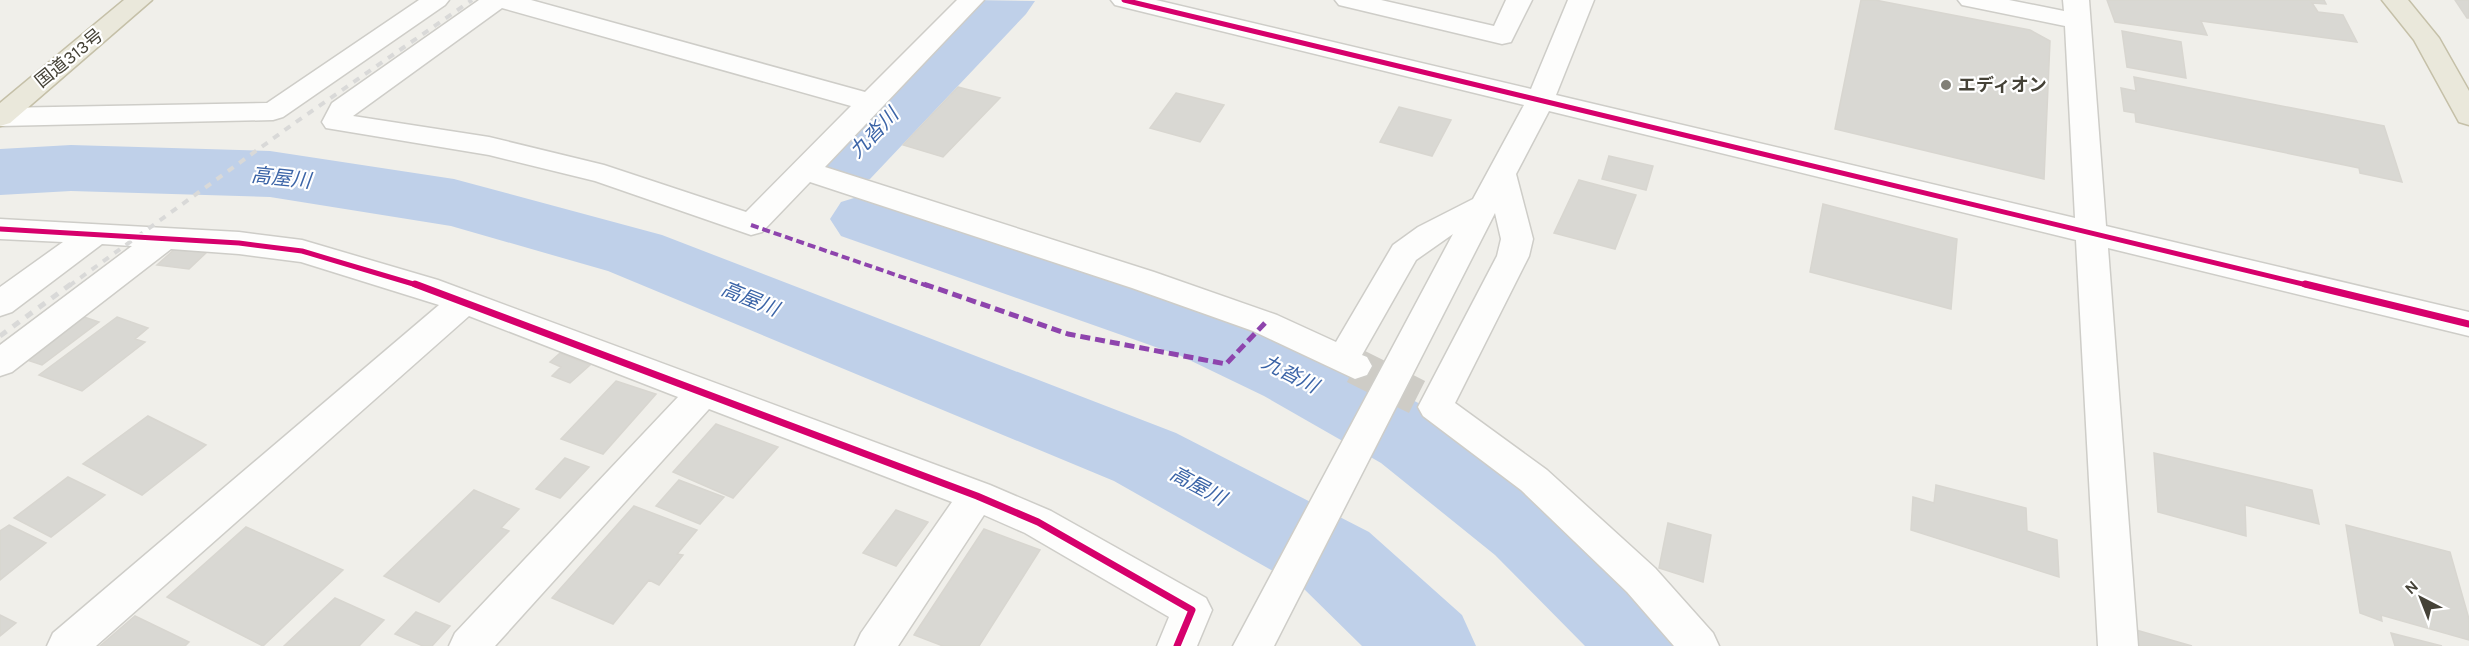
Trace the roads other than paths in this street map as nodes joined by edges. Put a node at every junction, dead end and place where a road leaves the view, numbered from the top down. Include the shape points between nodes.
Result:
1 (140, 0) edge
2 (436, 0) edge
3 (496, 0) edge
4 (502, 0) edge
5 (971, 0) edge
6 (1124, 0) edge
7 (1348, 0) edge
8 (1519, 0) edge
9 (1581, 0) edge
10 (1971, 0) edge
11 (2395, 0) edge
12 (1212, 10) edge
13 (2076, 11) edge
14 (306, 88) junction
15 (1540, 101) junction
16 (869, 102) junction
17 (342, 109) junction
18 (2469, 116) edge
19 (0, 117) edge
20 (804, 170) junction
21 (1501, 174) junction
22 (1485, 205) junction
23 (0, 229) edge
24 (96, 232) junction
25 (2091, 235) junction
26 (164, 238) junction
27 (464, 302) junction
28 (0, 304) edge
29 (2469, 324) edge
30 (0, 363) edge
31 (703, 392) junction
32 (1411, 400) junction
33 (977, 496) junction
34 (66, 646) edge
35 (469, 646) edge
36 (875, 646) edge
37 (1177, 646) edge
38 (1253, 646) edge
39 (1699, 646) edge
40 (2118, 646) edge

1 - 19 highway, 国道313号
2 - 14 street
3 - 17 street
4 - 16 street
5 - 16 street
6 - 12 street
7 - 8 street via 1502,36
9 - 15 street
10 - 13 street
11 - 18 highway via 2426,38
12 - 15 street
13 - 25 street
14 - 17 street
14 - 19 street via 273,111
15 - 21 street
15 - 25 street
16 - 20 street
17 - 20 street via 336,122 489,146 604,174 751,225
20 - 22 street via 1265,323 1349,363 1404,253 1429,234
21 - 22 street
21 - 32 street via 1517,239 1513,256
22 - 32 street
23 - 24 street
24 - 26 street
24 - 28 street
25 - 29 street
25 - 40 street
26 - 27 street via 302,251
26 - 30 street
27 - 31 street
27 - 34 street
31 - 33 street
31 - 35 street
32 - 38 street
32 - 39 street via 1534,480 1641,580
33 - 36 street
33 - 37 street via 1038,522 1192,610

